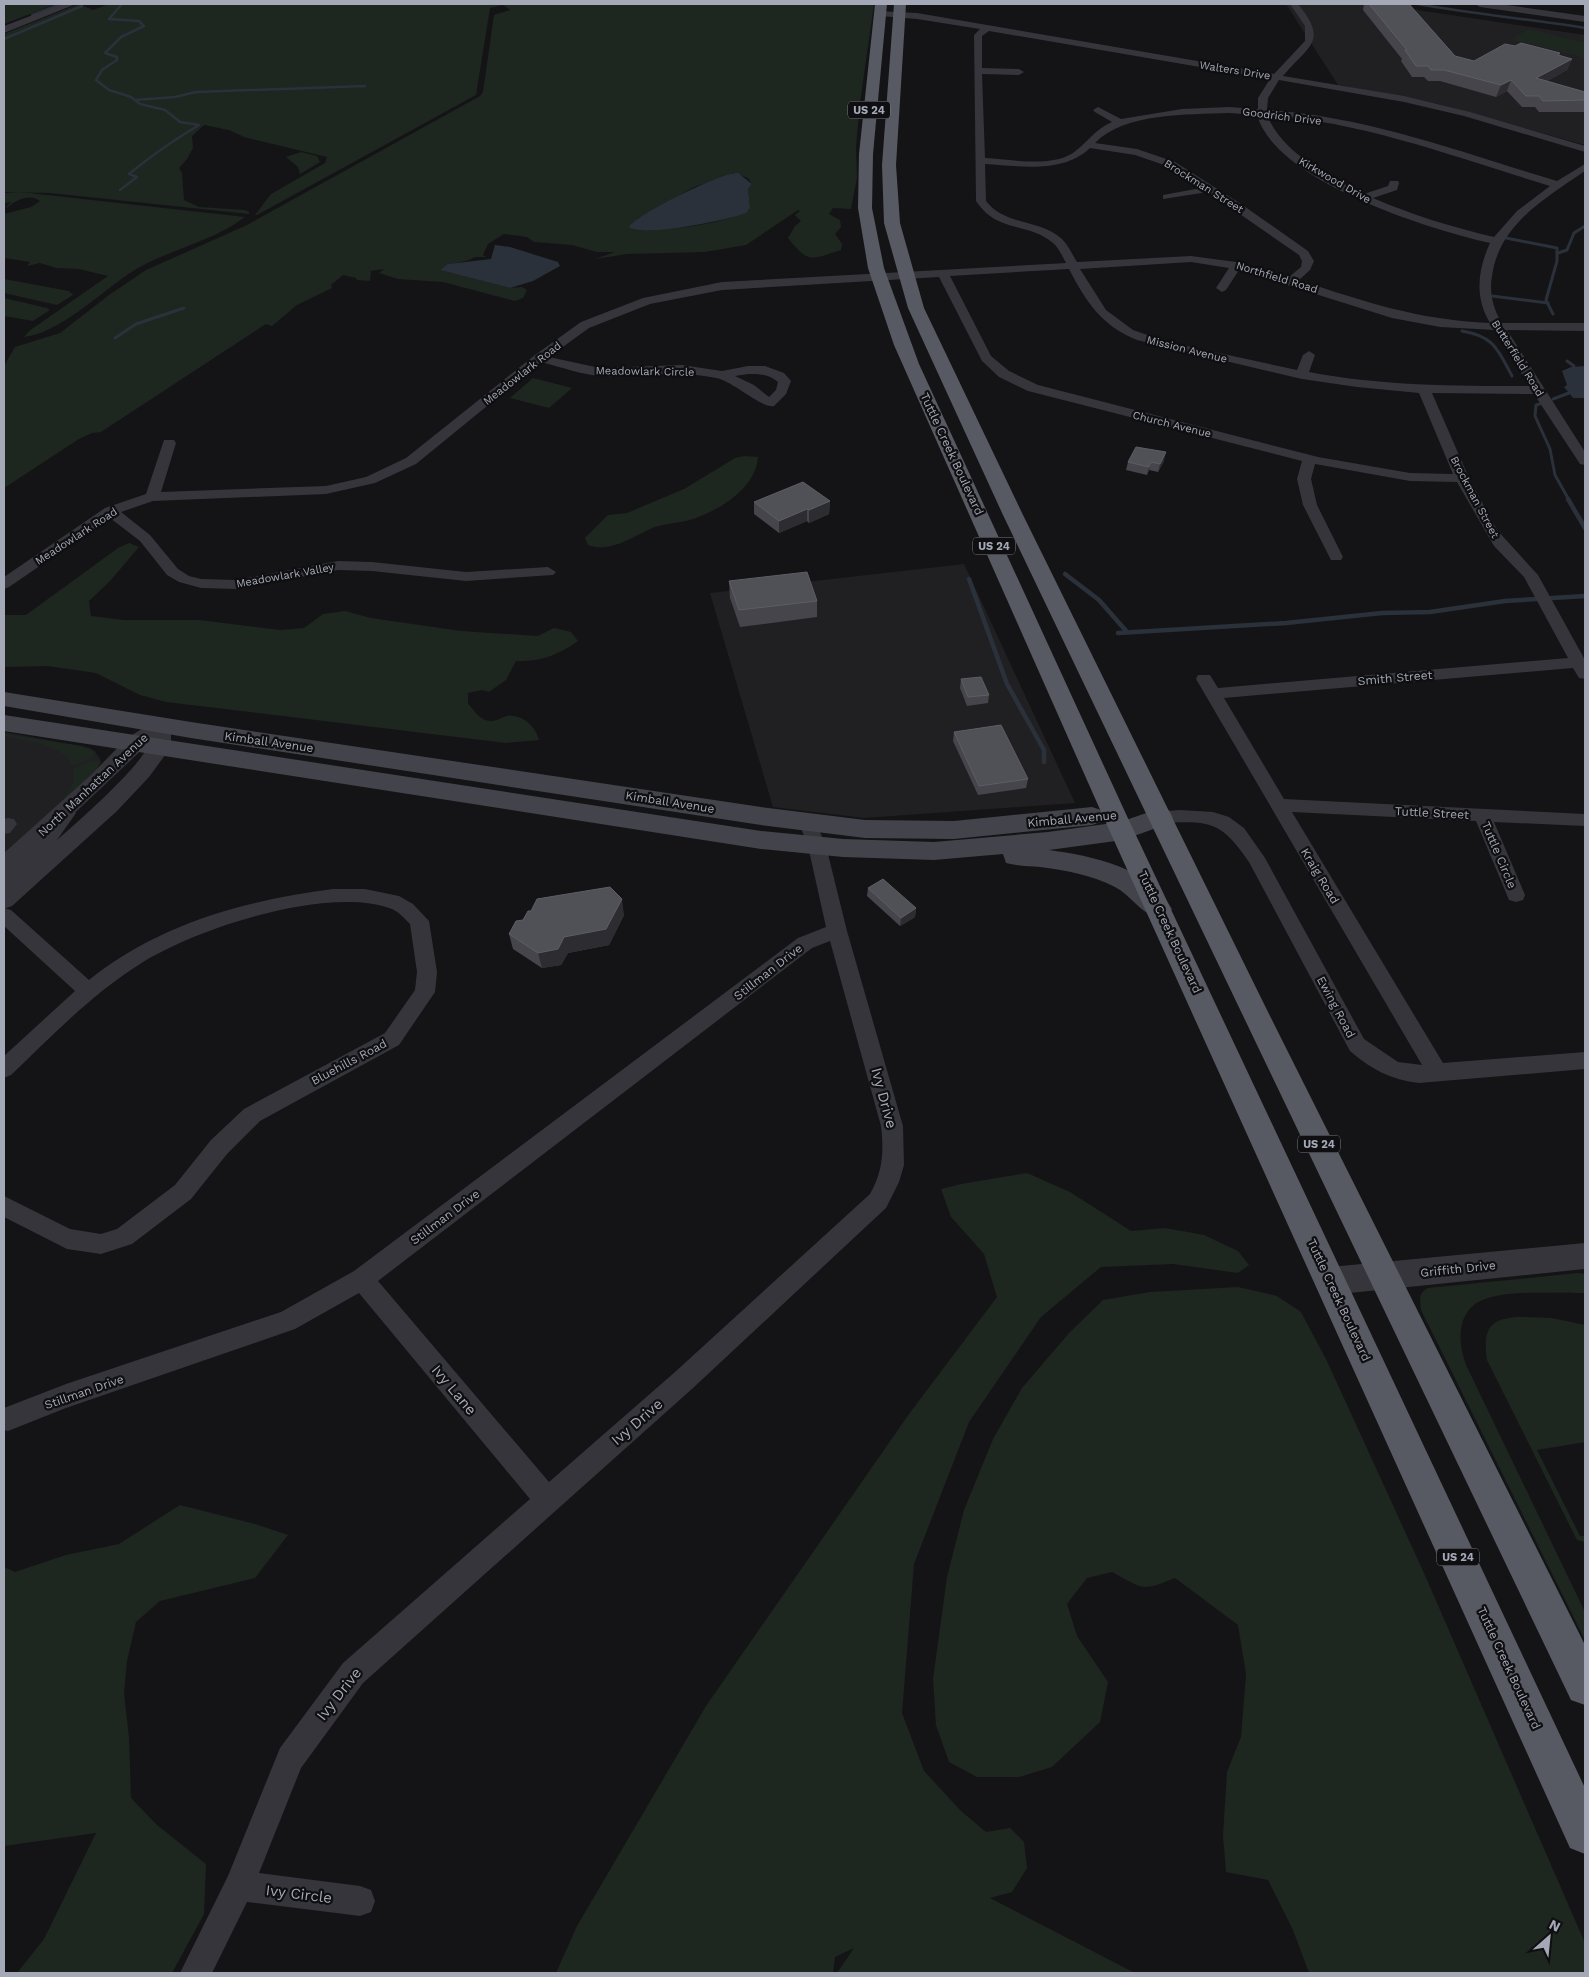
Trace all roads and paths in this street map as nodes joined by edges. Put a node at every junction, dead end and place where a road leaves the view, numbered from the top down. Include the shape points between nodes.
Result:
1 (71, 4) edge
2 (1294, 4) edge
3 (1480, 4) edge
4 (880, 8) edge
5 (900, 9) edge
6 (1585, 19) edge
7 (988, 28) junction
8 (4, 30) edge
9 (1172, 60) junction
10 (1163, 69) dead end
11 (977, 71) junction
12 (1019, 72) dead end
13 (1278, 77) junction
14 (1098, 110) dead end
15 (1261, 112) junction
16 (1120, 123) junction
17 (1087, 145) junction
18 (1585, 149) edge
19 (980, 161) junction
20 (1585, 166) edge
21 (1394, 183) dead end
22 (1559, 185) junction
23 (1210, 189) junction
24 (1167, 197) dead end
25 (1364, 197) junction
26 (1497, 241) junction
27 (1073, 265) junction
28 (1236, 265) junction
29 (942, 272) junction
30 (905, 274) junction
31 (878, 275) junction
32 (1291, 281) junction
33 (1222, 288) dead end
34 (1498, 326) junction
35 (1585, 327) edge
36 (1309, 355) dead end
37 (539, 358) junction
38 (722, 375) dead end
39 (1302, 375) junction
40 (1424, 389) junction
41 (1538, 390) junction
42 (1570, 441) junction
43 (1585, 441) edge
44 (169, 443) dead end
45 (1310, 459) junction
46 (1585, 461) edge
47 (1462, 478) junction
48 (152, 497) junction
49 (110, 512) junction
50 (1336, 557) dead end
51 (548, 572) dead end
52 (4, 584) edge
53 (1582, 668) edge
54 (1208, 686) joint
55 (4, 699) edge
56 (4, 723) edge
57 (160, 736) junction
58 (135, 743) junction
59 (76, 801) junction
60 (1279, 805) junction
61 (1482, 815) junction
62 (1161, 817) junction
63 (1585, 820) edge
64 (1119, 822) junction
65 (812, 834) junction
66 (934, 851) junction
67 (4, 866) edge
68 (4, 881) edge
69 (1516, 895) dead end
70 (4, 900) edge
71 (1160, 909) junction
72 (4, 915) edge
73 (837, 931) junction
74 (87, 990) junction
75 (1585, 1061) edge
76 (4, 1069) edge
77 (1437, 1072) junction
78 (4, 1206) edge
79 (1585, 1256) edge
80 (1385, 1276) junction
81 (362, 1280) junction
82 (1330, 1281) junction
83 (8, 1419) dead end
84 (547, 1500) junction
85 (1585, 1686) edge
86 (1585, 1834) edge
87 (239, 1886) junction
88 (360, 1901) dead end
89 (196, 1973) edge

1 - 8 street
2 - 13 street via 1312,32 1309,42
3 - 6 street
4 - 5 street, Walters Drive
4 - 31 highway, Tuttle Creek Boulevard / US 24 via 865,184 865,208
5 - 7 street, Walters Drive
5 - 30 highway, US 24 via 889,165 892,223
7 - 9 street, Walters Drive
7 - 11 street, Mission Avenue via 978,35
9 - 10 street
9 - 13 street, Walters Drive
11 - 12 street
11 - 19 street, Mission Avenue
13 - 15 street via 1262,98
13 - 18 street, Walters Drive via 1428,105
14 - 16 street
15 - 16 street, Goodrich Drive via 1183,112
15 - 22 street, Goodrich Drive via 1393,135
15 - 25 street, Kirkwood Drive via 1266,128 1290,154
16 - 17 street, Goodrich Drive via 1106,128
17 - 19 street, Goodrich Drive via 1069,159 1052,162
17 - 23 street, Brockman Street via 1157,158
19 - 27 street, Mission Avenue via 981,201 985,208 998,218 1051,236
20 - 22 street, Butterfield Road
21 - 25 street via 1394,188
22 - 26 street, Butterfield Road via 1518,214
23 - 24 street
23 - 32 street, Brockman Street via 1304,253 1308,261 1306,268
25 - 26 street, Kirkwood Drive via 1422,222
26 - 34 street, Butterfield Road via 1487,262 1485,291 1488,309
27 - 28 street, Northfield Road via 1191,259
27 - 29 street, Northfield Road
27 - 39 street, Mission Avenue via 1099,308 1109,320 1125,330 1159,343
28 - 32 street, Northfield Road
28 - 33 street
29 - 30 street, Northfield Road
29 - 45 street, Church Avenue via 986,358 1017,381 1052,393
30 - 31 street, Meadowlark Road
30 - 62 highway, US 24 via 940,362
31 - 37 street, Meadowlark Road via 722,286 647,301 585,325
31 - 64 highway, Tuttle Creek Boulevard / US 24 via 910,364
32 - 34 street, Northfield Road via 1392,314 1452,325
34 - 35 street, Northfield Road
34 - 41 street, Butterfield Road
36 - 39 street
37 - 38 street, Meadowlark Circle via 600,372 682,370
37 - 48 street, Meadowlark Road via 411,461 370,480 326,490
39 - 40 street, Mission Avenue
40 - 41 street, Mission Avenue
40 - 47 street, Brockman Street
41 - 42 street, Butterfield Road
42 - 43 street
42 - 46 street, Butterfield Road
44 - 48 street
45 - 47 street, Church Avenue via 1410,477
45 - 50 street via 1304,478 1310,505
47 - 53 street, Brockman Street via 1499,543 1539,588
48 - 49 street, Meadowlark Road
49 - 51 street, Meadowlark Valley via 148,542 172,574 206,584 242,583 342,565 482,577
49 - 52 street, Meadowlark Road
53 - 54 street, Smith Street
54 - 60 street, Kraig Road
55 - 57 main road, Kimball Avenue
56 - 58 main road, Kimball Avenue
57 - 58 main road, Kimball Avenue
57 - 65 main road, Kimball Avenue
57 - 70 street, North Manhattan Avenue via 141,772
58 - 59 street, North Manhattan Avenue
59 - 67 street, North Manhattan Avenue
59 - 68 street via 44,845
60 - 61 street, Tuttle Street
60 - 77 street, Kraig Road
61 - 63 street, Tuttle Street
61 - 69 street, Tuttle Circle
62 - 64 main road, Kimball Avenue
62 - 77 street, Ewing Road via 1189,816 1213,820 1237,831 1256,858 1357,1045 1384,1067 1404,1074
62 - 80 highway, US 24
64 - 65 main road, Kimball Avenue
64 - 66 main road, Kimball Avenue via 1048,841
64 - 71 highway, Tuttle Creek Boulevard / US 24
65 - 66 main road, Kimball Avenue
65 - 73 street, Ivy Drive
66 - 71 main road via 968,857 1037,858 1096,870 1123,879
71 - 82 highway, Tuttle Creek Boulevard / US 24
72 - 74 street
73 - 81 street, Stillman Drive via 805,943
73 - 84 street, Ivy Drive via 892,1126 896,1149 890,1179 878,1201 684,1380
74 - 76 street, Bluehills Road
74 - 78 street, Bluehills Road via 135,957 189,931 271,904 353,895 393,901 419,922 427,972 425,992 392,1039 252,1115 219,1147 183,1192 124,1237 102,1244 68,1239
75 - 77 street, Ewing Road
79 - 80 street, Griffith Drive
80 - 82 street, Griffith Drive
80 - 85 highway, US 24
81 - 83 street, Stillman Drive via 288,1321 66,1396
81 - 84 street, Ivy Lane
82 - 86 highway, Tuttle Creek Boulevard / US 24
84 - 87 street, Ivy Drive via 354,1672 290,1758
87 - 88 street, Ivy Circle
87 - 89 street, Ivy Drive

